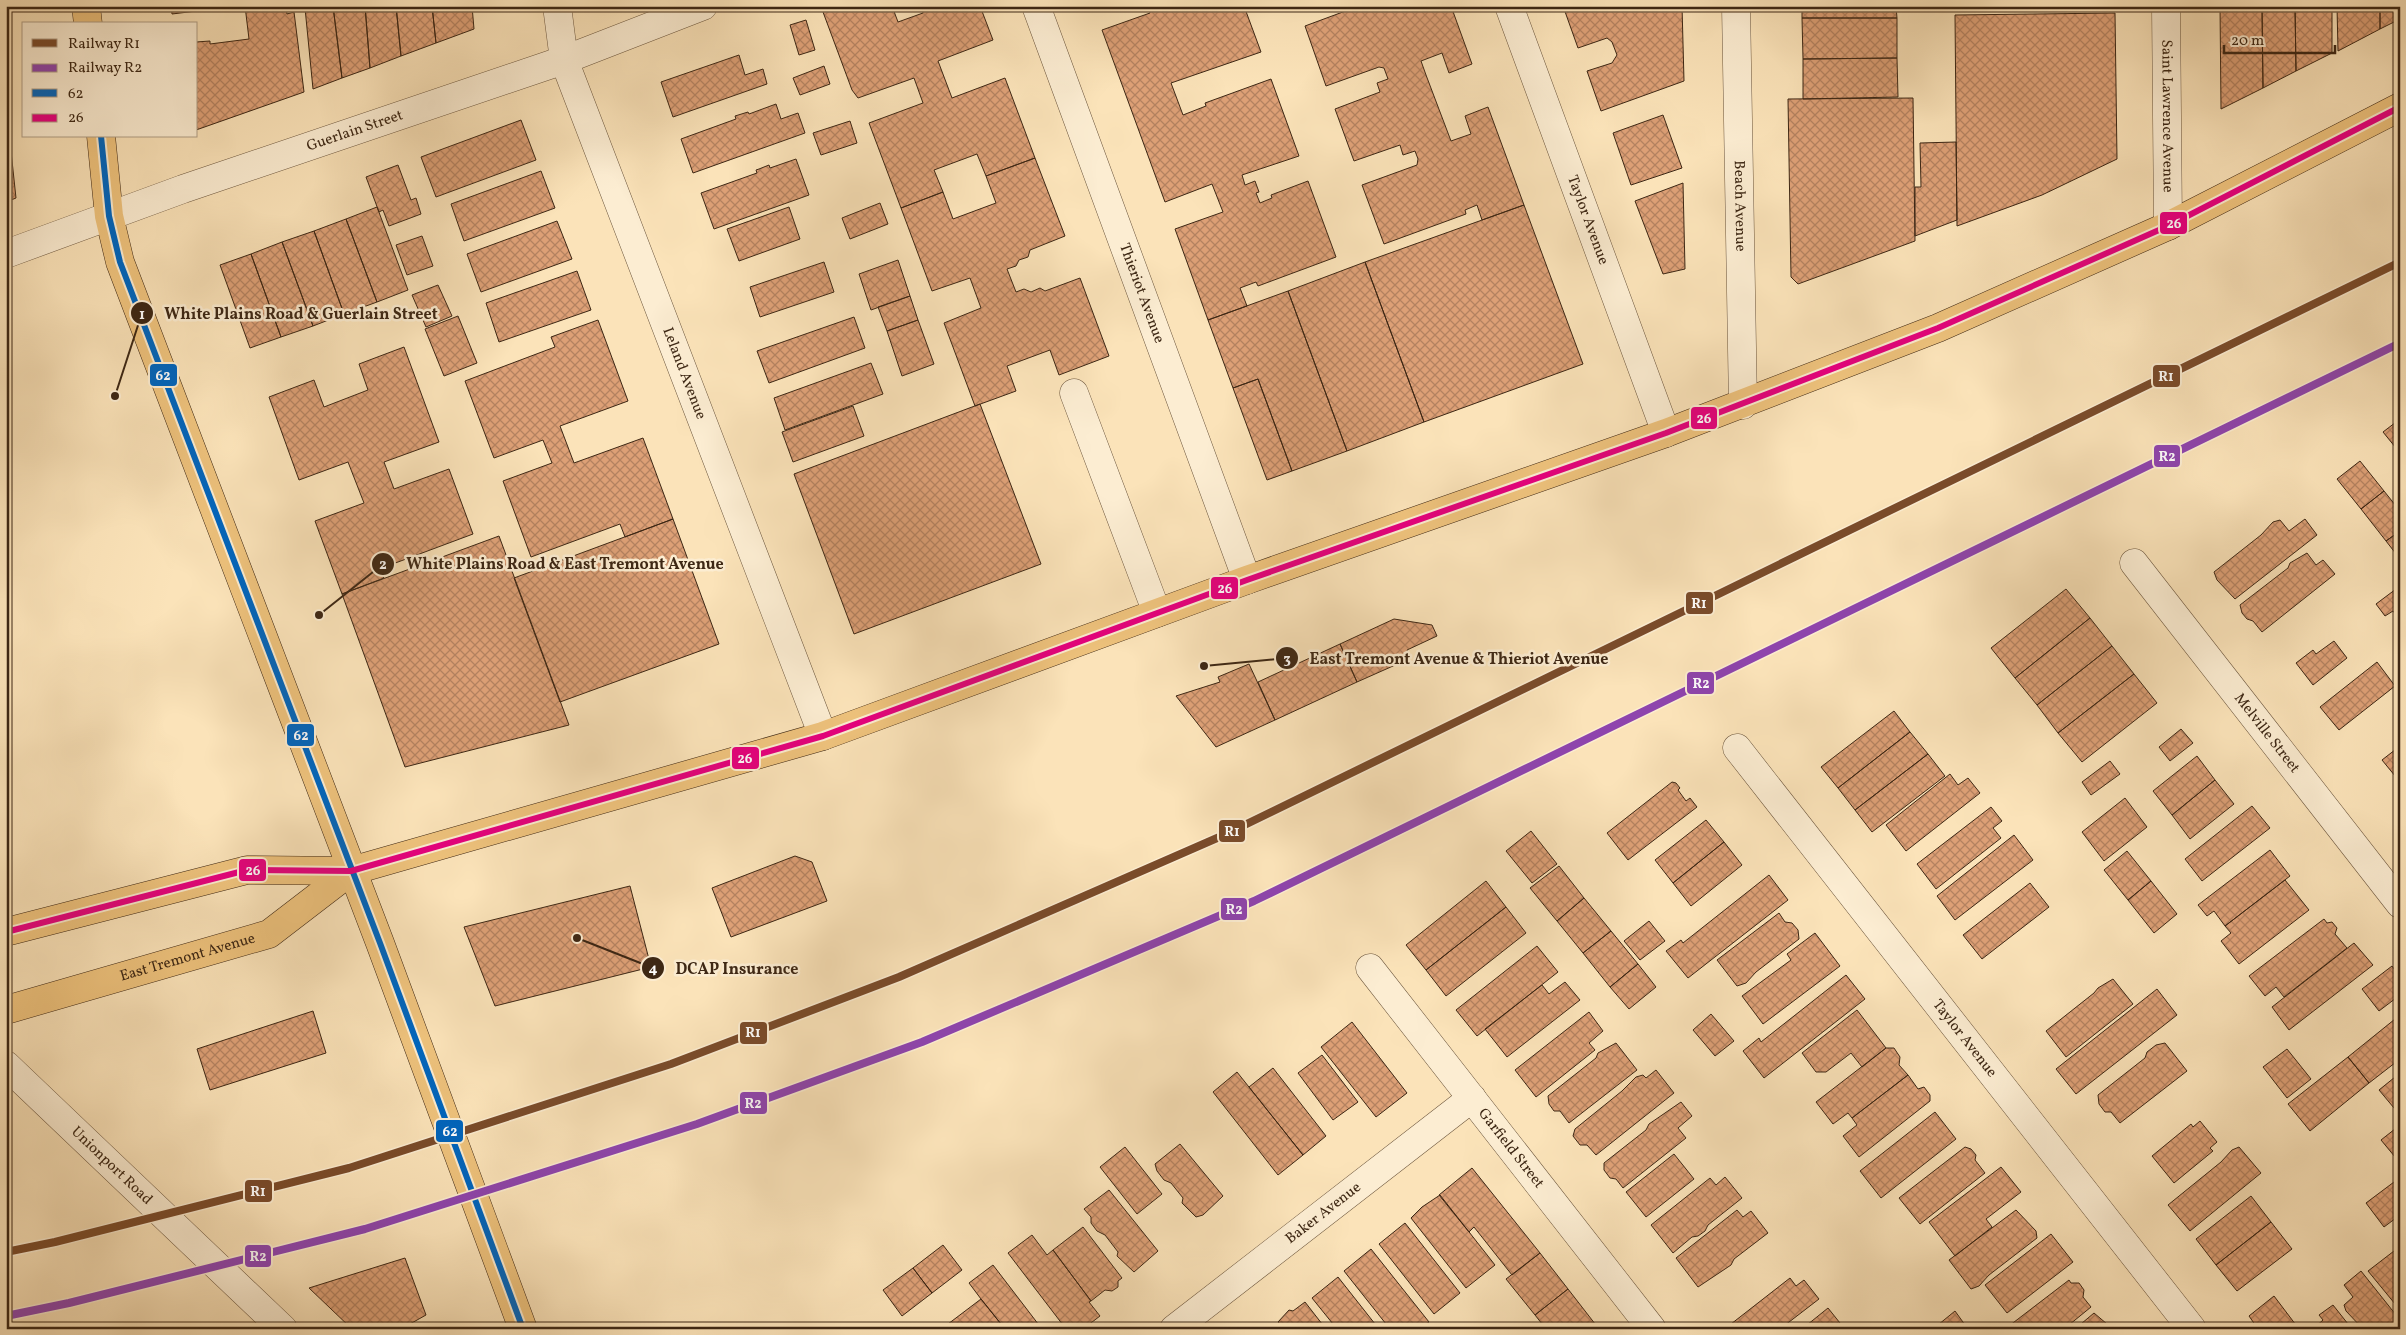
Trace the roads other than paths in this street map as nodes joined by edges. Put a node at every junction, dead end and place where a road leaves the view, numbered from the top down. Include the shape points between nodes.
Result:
1 (86, 6) edge
2 (557, 6) edge
3 (703, 6) edge
4 (1036, 6) edge
5 (1509, 6) edge
6 (1736, 6) edge
7 (2166, 6) edge
8 (88, 22) edge
9 (564, 60) junction
10 (2400, 107) edge
11 (101, 138) edge
12 (109, 216) junction
13 (2168, 226) junction
14 (6, 254) edge
15 (1074, 394) dead end
16 (1743, 405) junction
17 (1666, 434) junction
18 (2134, 563) dead end
19 (1247, 580) junction
20 (1157, 613) junction
21 (823, 736) junction
22 (1737, 748) dead end
23 (351, 871) junction
24 (2400, 904) edge
25 (6, 932) edge
26 (1370, 968) dead end
27 (6, 1010) edge
28 (12, 1071) edge
29 (1472, 1098) junction
30 (283, 1329) edge
31 (523, 1329) edge
32 (1174, 1329) edge
33 (1652, 1329) edge
34 (2192, 1329) edge

1 - 8 main road
2 - 9 street, Leland Avenue
3 - 9 street, Guerlain Street
4 - 19 street, Thieriot Avenue
5 - 17 street, Taylor Avenue
6 - 16 street, Beach Avenue
7 - 13 street, Saint Lawrence Avenue
9 - 12 street, Guerlain Street
9 - 21 street, Leland Avenue
10 - 13 main road, East Tremont Avenue
11 - 12 main road
12 - 14 street, Guerlain Street
12 - 23 main road via 120,262
13 - 16 main road, East Tremont Avenue via 1938,328
15 - 20 street
16 - 17 main road, East Tremont Avenue
17 - 19 main road, East Tremont Avenue
18 - 24 street, Melville Street
19 - 20 main road, East Tremont Avenue
20 - 21 main road, East Tremont Avenue
21 - 23 main road, East Tremont Avenue
22 - 34 street, Taylor Avenue
23 - 25 main road, East Tremont Avenue via 247,870
23 - 27 main road, East Tremont Avenue via 269,934
23 - 31 main road
26 - 29 street, Garfield Street
28 - 30 street, Unionport Road
29 - 32 street, Baker Avenue
29 - 33 street, Garfield Street

